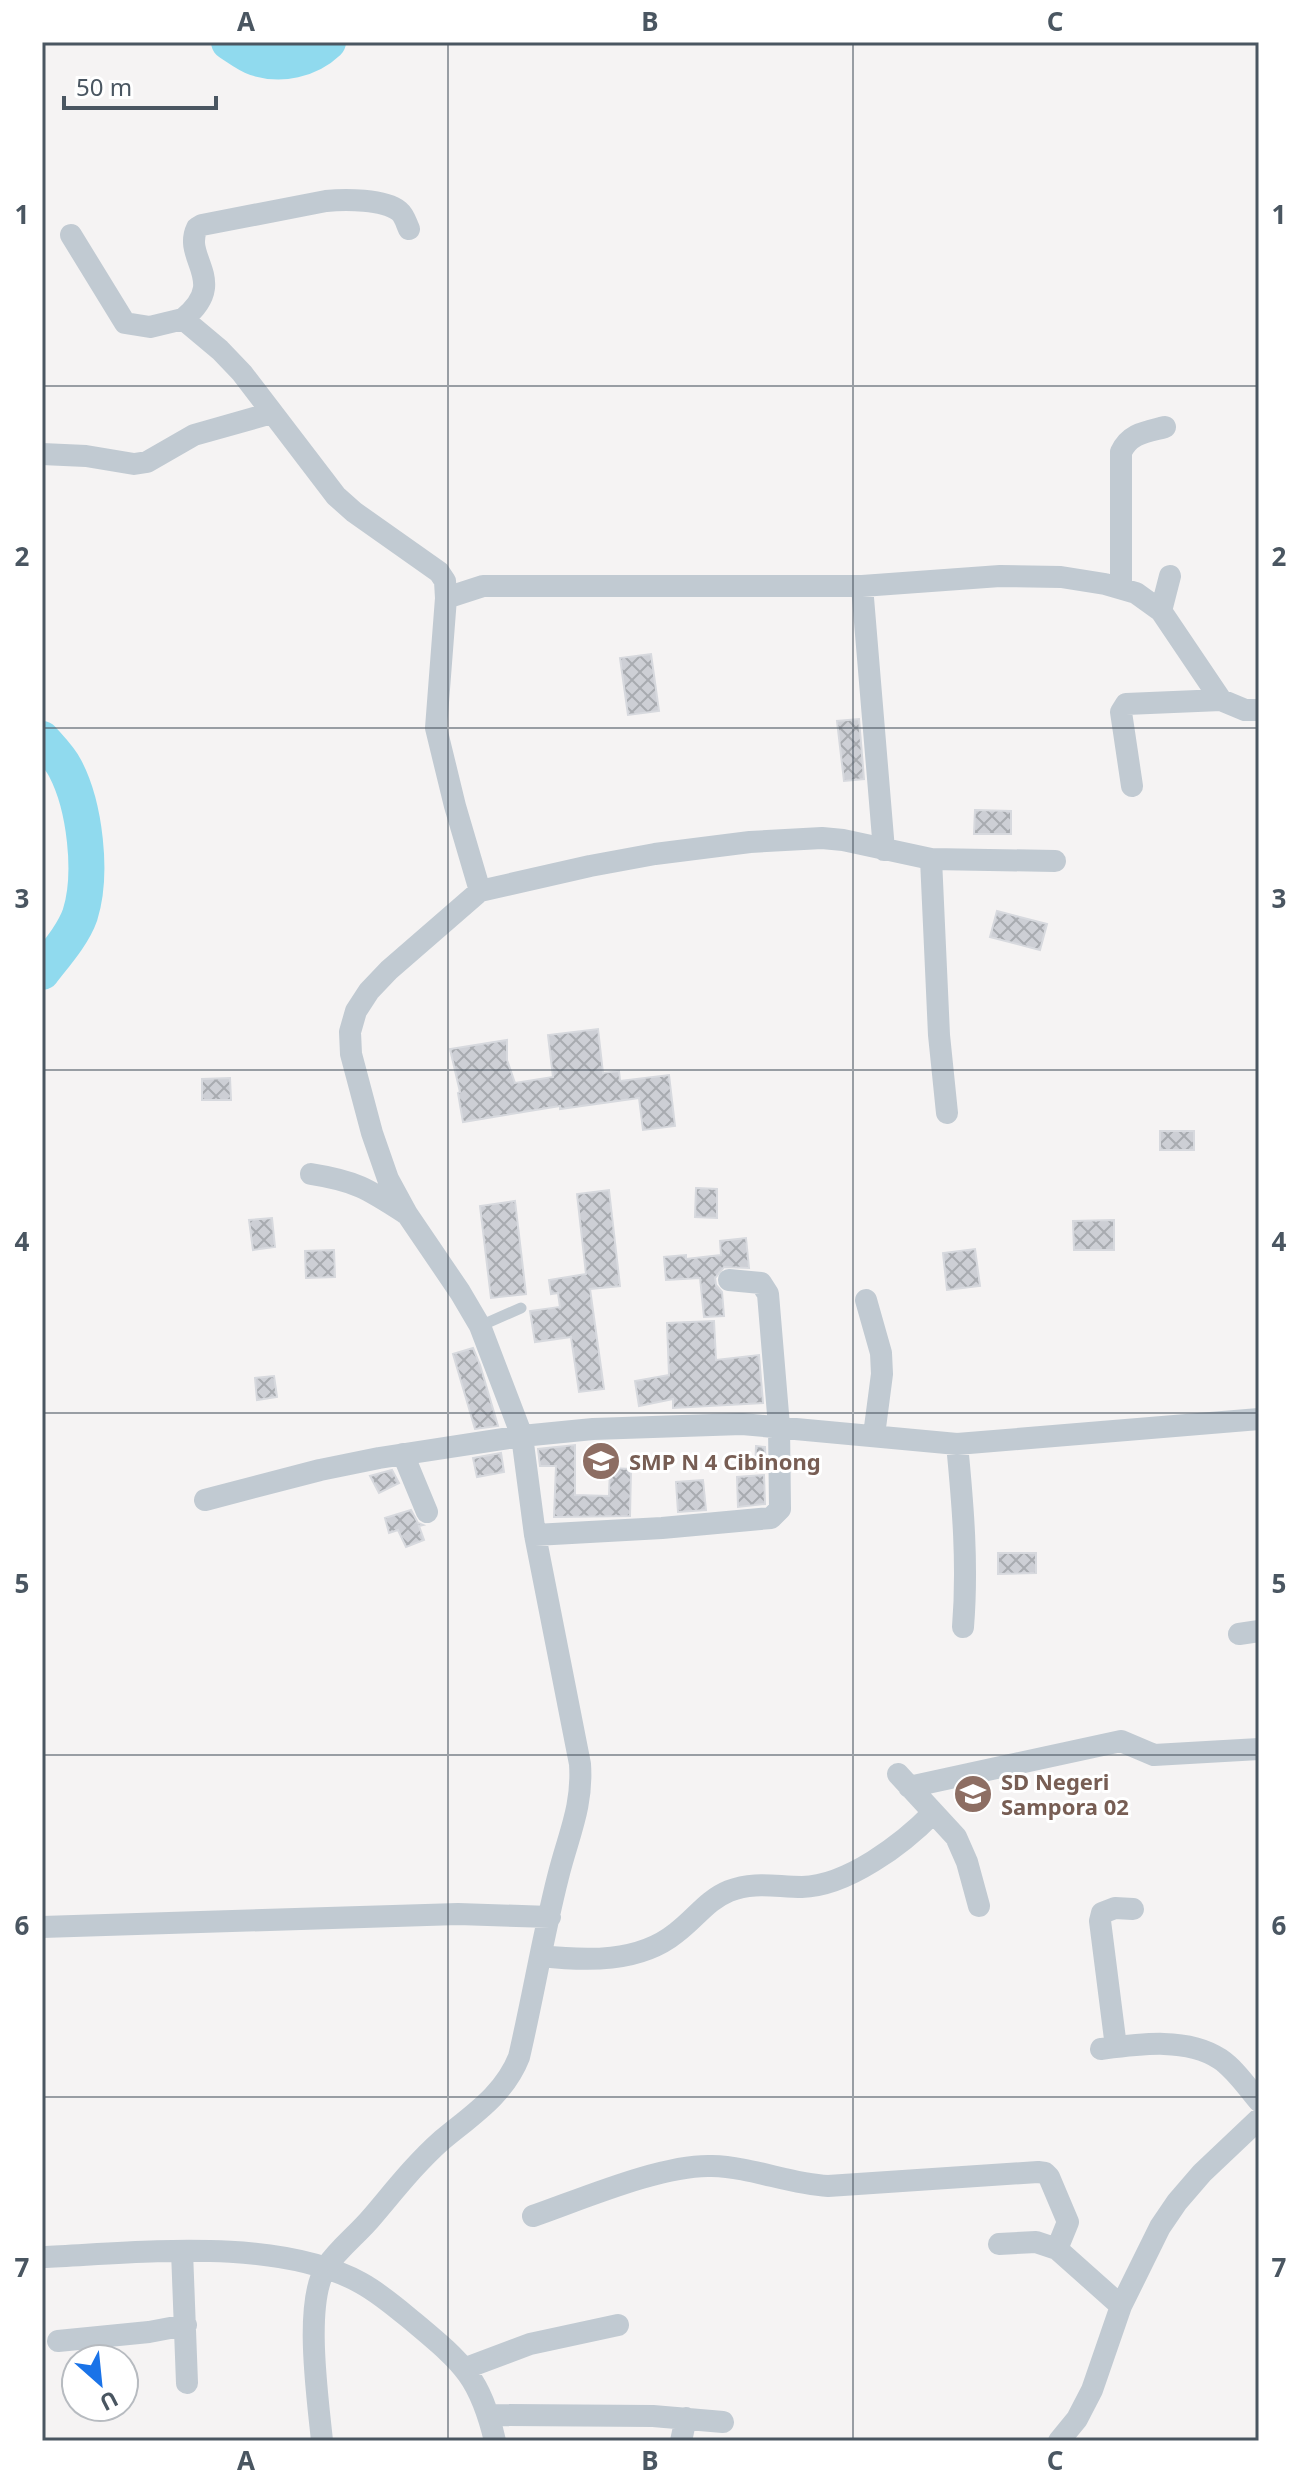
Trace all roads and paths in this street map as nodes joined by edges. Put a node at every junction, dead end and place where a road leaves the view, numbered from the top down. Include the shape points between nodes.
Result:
1 (409, 229) dead end
2 (71, 235) dead end
3 (183, 319) junction
4 (272, 413) junction
5 (1165, 427) dead end
6 (42, 454) edge
7 (1170, 576) dead end
8 (862, 586) junction
9 (1121, 587) junction
10 (446, 598) junction
11 (1161, 611) junction
12 (1221, 700) junction
13 (1259, 710) edge
14 (1132, 786) dead end
15 (884, 850) junction
16 (931, 859) junction
17 (1055, 861) dead end
18 (480, 891) junction
19 (947, 1113) dead end
20 (311, 1174) dead end
21 (407, 1214) junction
22 (729, 1280) dead end
23 (866, 1300) dead end
24 (521, 1308) dead end
25 (480, 1326) junction
26 (1259, 1419) edge
27 (779, 1426) junction
28 (874, 1435) junction
29 (522, 1436) junction
30 (957, 1444) junction
31 (403, 1454) junction
32 (205, 1500) dead end
33 (427, 1512) dead end
34 (535, 1535) junction
35 (963, 1627) dead end
36 (1259, 1749) edge
37 (933, 1813) junction
38 (979, 1906) dead end
39 (1133, 1909) dead end
40 (550, 1917) junction
41 (42, 1927) edge
42 (541, 1956) junction
43 (1259, 2101) edge
44 (1259, 2119) edge
45 (533, 2216) dead end
46 (999, 2244) dead end
47 (1057, 2249) junction
48 (182, 2251) junction
49 (42, 2257) edge
50 (325, 2268) junction
51 (1121, 2306) junction
52 (186, 2325) junction
53 (618, 2325) dead end
54 (58, 2341) dead end
55 (466, 2368) junction
56 (187, 2383) dead end
57 (489, 2415) junction
58 (686, 2418) junction
59 (723, 2422) dead end
60 (322, 2441) edge
61 (495, 2441) edge
62 (681, 2441) edge
63 (1059, 2441) edge

1 - 3 street via 400,212 347,199 202,225 194,238 205,285 195,310
2 - 3 street via 125,323 150,327
3 - 4 street via 220,350
4 - 6 street via 194,435 147,462
4 - 10 street via 336,496 439,572
5 - 9 street via 1134,436 1121,452
7 - 11 street
8 - 9 street via 1000,576 1061,577
8 - 10 street via 483,586
8 - 15 street
9 - 11 street
10 - 18 street via 436,728
11 - 12 street
12 - 13 street
12 - 14 street via 1126,704 1121,712
15 - 16 street
15 - 18 street via 822,838 750,842 655,854
16 - 17 street
16 - 19 street
18 - 21 street via 369,991 350,1032 372,1133
20 - 21 street via 360,1185
21 - 25 street
22 - 27 street via 761,1283 768,1294
23 - 28 street via 881,1353
24 - 25 lane
25 - 29 street
26 - 30 street
27 - 28 street
27 - 29 street via 653,1425
27 - 34 street via 780,1509 771,1518
28 - 30 street
29 - 31 street
29 - 34 street
30 - 35 street via 967,1580
31 - 32 street
31 - 33 street
34 - 40 street via 582,1787
36 - 37 street via 1154,1755 1121,1741 904,1780
37 - 38 street via 962,1849
37 - 42 street via 881,1856 842,1877 822,1884 748,1885 728,1891 661,1944 641,1952 584,1960
39 - 43 street via 1107,1909 1100,1921 1108,2048 1184,2045 1204,2050 1222,2060
40 - 41 street via 458,1914
40 - 42 street
42 - 50 street via 511,2077 409,2171
44 - 51 street via 1177,2202
45 - 47 street via 662,2172 709,2165 814,2186 1038,2172 1049,2177 1068,2222
46 - 47 street via 1036,2242
47 - 51 street
48 - 49 street
48 - 50 street via 281,2258
48 - 52 street
50 - 55 street via 388,2300
50 - 60 street via 314,2320
51 - 63 street via 1092,2390
52 - 54 street
52 - 56 street
53 - 55 street via 530,2344
55 - 57 street
57 - 58 street
57 - 61 street
58 - 59 street
58 - 62 street

